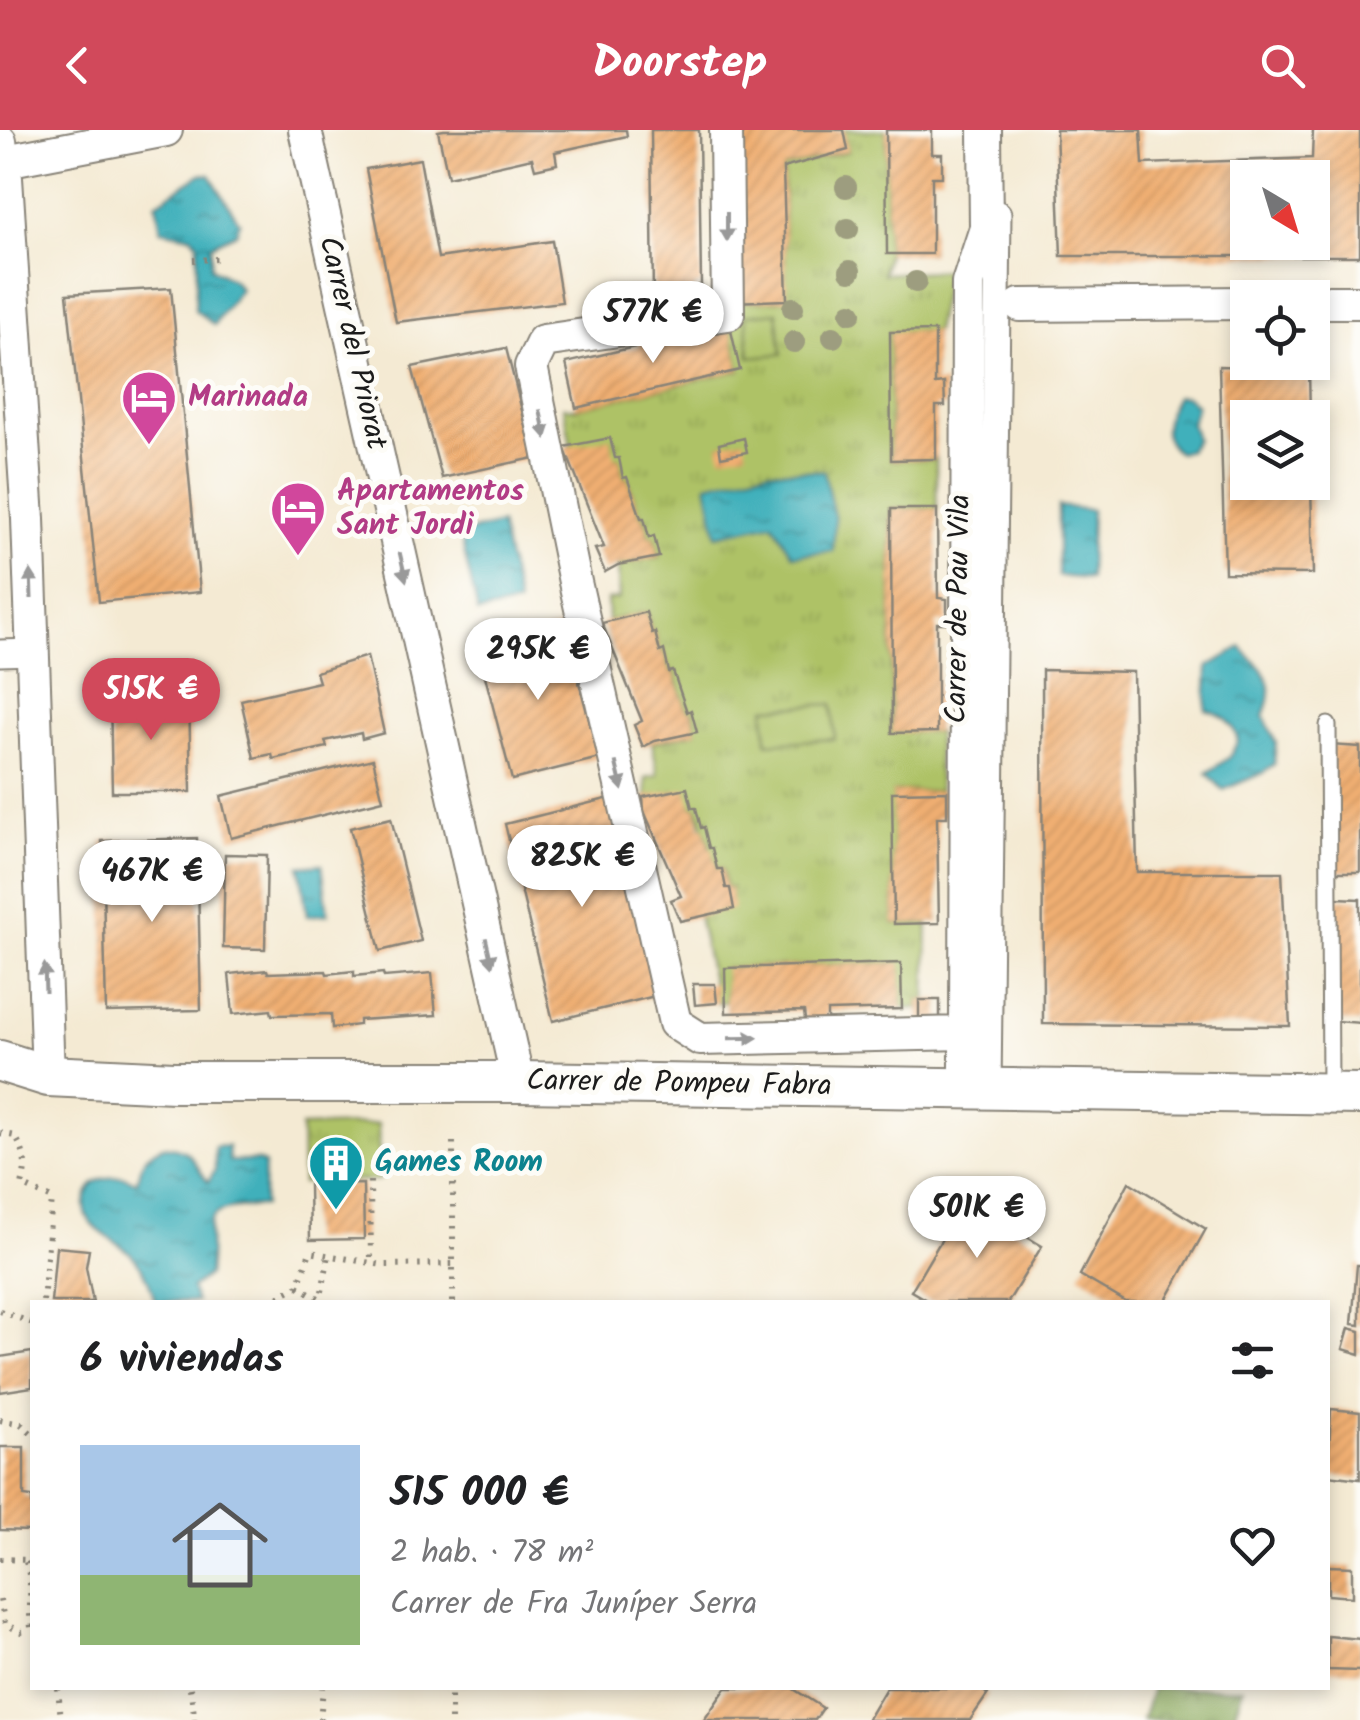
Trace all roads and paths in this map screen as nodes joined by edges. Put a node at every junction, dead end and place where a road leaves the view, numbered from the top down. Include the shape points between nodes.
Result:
1 (166, 130) edge
2 (305, 130) edge
3 (726, 130) edge
4 (985, 130) edge
5 (1000, 130) edge
6 (1, 155) edge
7 (218, 258) dead end
8 (192, 260) dead end
9 (1330, 302) edge
10 (1360, 302) edge
11 (1230, 303) edge
12 (1020, 304) dead end
13 (34, 652) junction
14 (0, 653) edge
15 (1328, 725) dead end
16 (675, 1023) junction
17 (966, 1033) junction
18 (0, 1062) edge
19 (48, 1076) junction
20 (518, 1082) junction
21 (687, 1084) junction
22 (977, 1089) junction
23 (1345, 1094) edge
24 (0, 1133) edge
25 (453, 1135) dead end
26 (370, 1180) dead end
27 (329, 1255) junction
28 (371, 1262) junction
29 (452, 1264) junction
30 (298, 1286) junction
31 (43, 1300) edge
32 (273, 1300) edge
33 (319, 1300) edge
34 (320, 1300) edge
35 (452, 1300) edge
36 (0, 1312) edge
37 (30, 1322) edge
38 (0, 1420) edge
39 (30, 1432) edge
40 (0, 1559) edge
41 (30, 1561) edge
42 (0, 1600) edge
43 (30, 1632) edge
44 (58, 1690) edge
45 (190, 1690) edge
46 (323, 1690) edge
47 (451, 1690) edge
48 (61, 1720) edge
49 (195, 1720) edge
50 (320, 1720) edge
51 (451, 1720) edge

1 - 6 street
2 -> 20 street, Carrer del Priorat
3 -> 16 street via 728,314 543,341 531,366
4 - 17 street via 986,228 968,282
5 - 22 street, Carrer de Pau Vila
13 -> 6 street
7 - 8 path
9 - 10 street
11 - 12 street
13 - 14 street
19 -> 13 street
15 - 23 lane
16 -> 17 street via 700,1039
16 - 21 street
17 - 22 street
18 - 19 street, Carrer de Pompeu Fabra
19 - 20 street, Carrer de Pompeu Fabra
20 - 21 street, Carrer de Pompeu Fabra
21 - 22 street, Carrer de Pompeu Fabra
22 - 23 street, Carrer de Pompeu Fabra
24 - 31 path via 15,1136 22,1148 22,1185 52,1198
25 - 29 path
26 - 28 path
27 - 28 path
27 - 30 path via 310,1252
27 - 34 path
28 - 29 path
29 - 35 path
30 - 32 path
30 - 33 path
36 - 37 path
38 - 39 path
40 - 41 path
42 - 43 path via 6,1624
44 - 48 path
45 - 49 path
46 - 50 path
47 - 51 path

